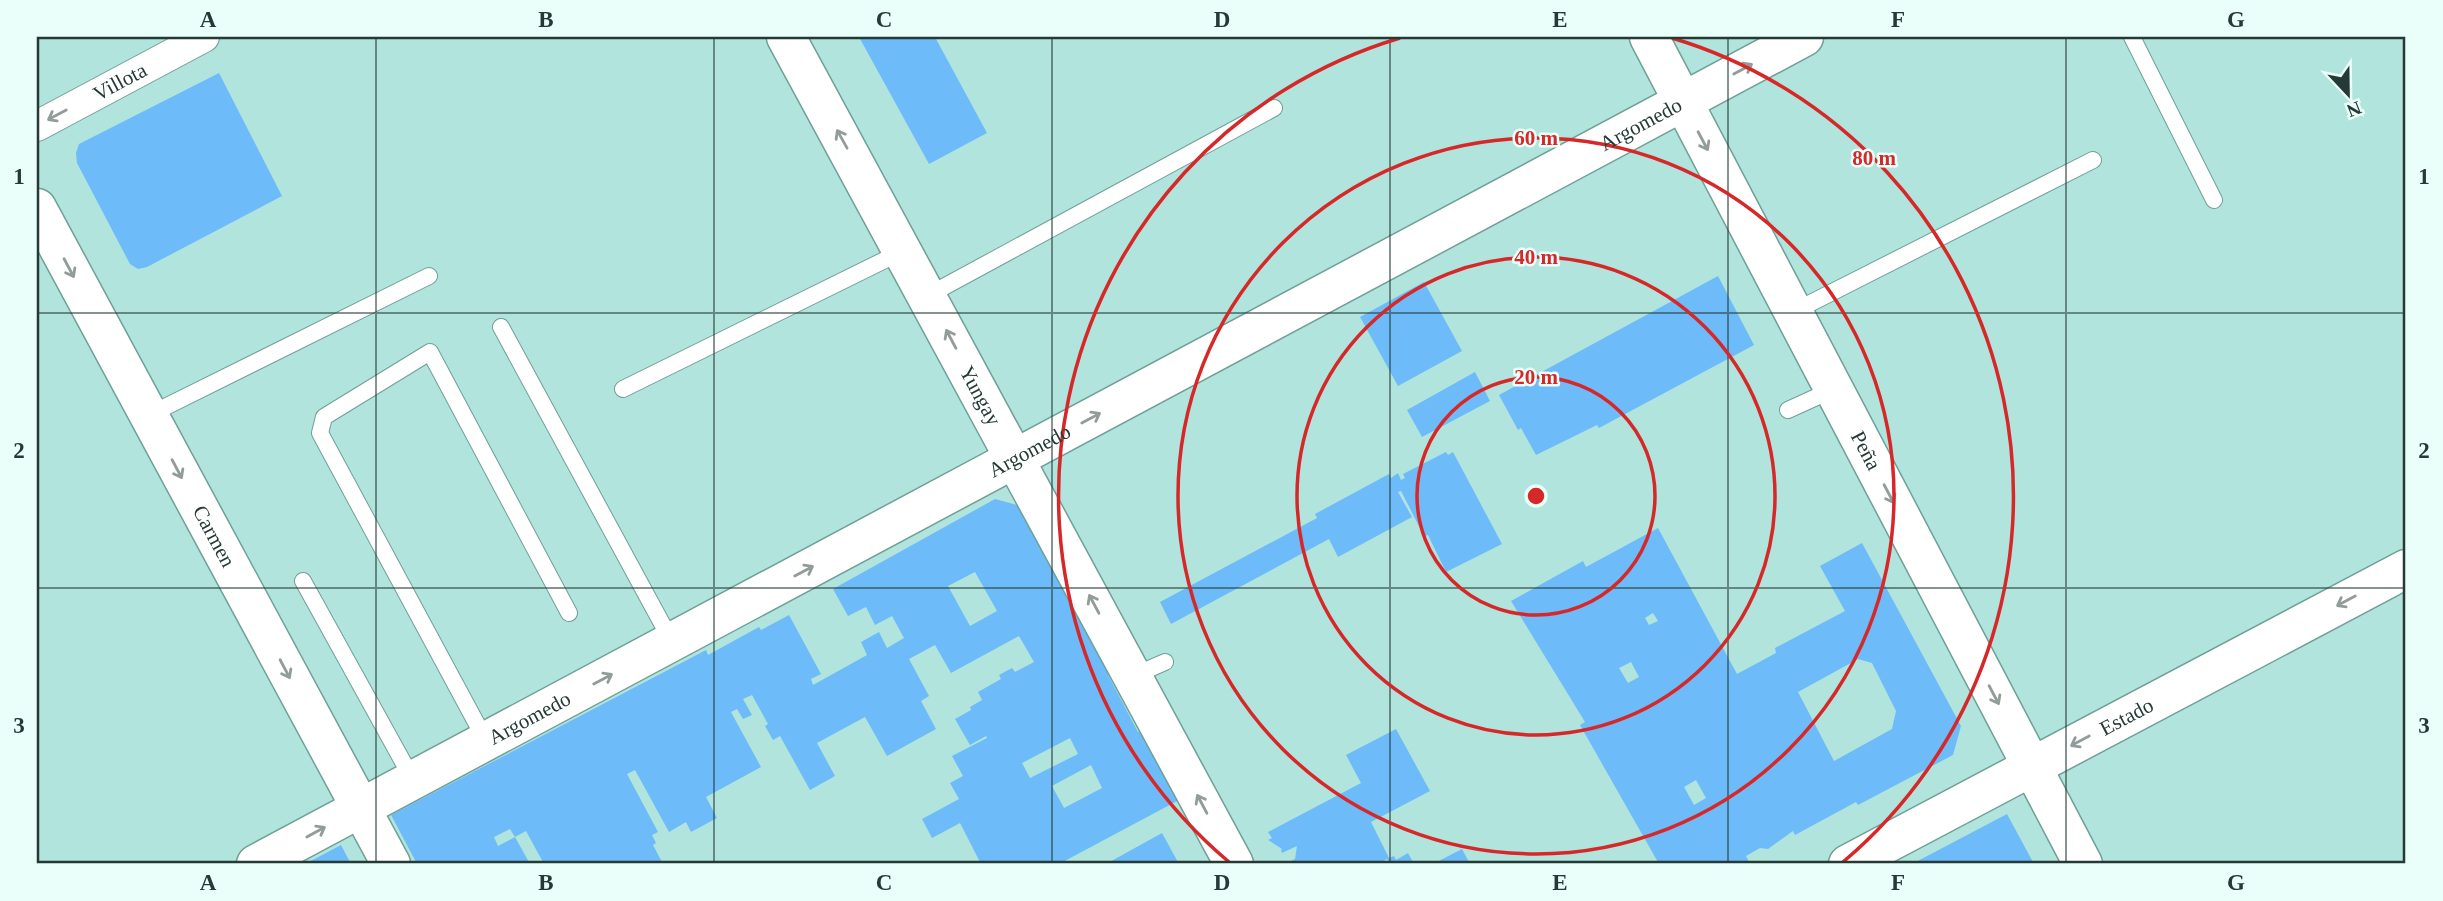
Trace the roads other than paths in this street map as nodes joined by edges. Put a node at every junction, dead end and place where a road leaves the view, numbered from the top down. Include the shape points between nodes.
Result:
1 (204, 37) edge
2 (786, 37) edge
3 (1649, 37) edge
4 (1804, 37) edge
5 (2132, 37) edge
6 (1683, 101) junction
7 (1273, 108) dead end
8 (37, 126) edge
9 (2093, 160) dead end
10 (2214, 200) dead end
11 (37, 208) edge
12 (903, 251) junction
13 (429, 276) dead end
14 (927, 296) junction
15 (1793, 312) junction
16 (501, 327) dead end
17 (623, 389) dead end
18 (1834, 389) junction
19 (1788, 410) dead end
20 (148, 415) junction
21 (1015, 458) junction
22 (2406, 569) edge
23 (303, 581) dead end
24 (569, 612) dead end
25 (672, 642) junction
26 (485, 741) junction
27 (2032, 767) junction
28 (414, 780) junction
29 (361, 808) junction
30 (256, 864) edge
31 (391, 864) edge
32 (1234, 864) edge
33 (1848, 864) edge
34 (2083, 864) edge

1 -> 8 street, Villota
12 -> 2 street, Yungay
3 - 6 street, Peña
6 -> 4 street, Argomedo
5 - 10 lane
6 -> 15 street, Peña
21 -> 6 street, Argomedo
7 - 14 lane
9 - 15 lane
11 -> 20 street, Carmen
12 - 14 street, Yungay
12 - 17 lane
13 - 20 lane
21 -> 14 street, Yungay
15 - 18 street, Peña
16 - 25 lane
18 - 19 lane
18 -> 27 street, Peña
20 -> 29 street, Carmen
25 -> 21 street, Argomedo
32 -> 21 street, Yungay via 1149,669
22 -> 27 street, Estado
23 - 28 lane
24 - 26 lane via 430,352 324,417 320,433
26 -> 25 street, Argomedo
26 - 28 street, Argomedo
27 - 33 street, Estado
27 - 34 street, Peña
28 - 29 street, Argomedo
30 -> 29 street, Argomedo
29 - 31 street, Carmen

